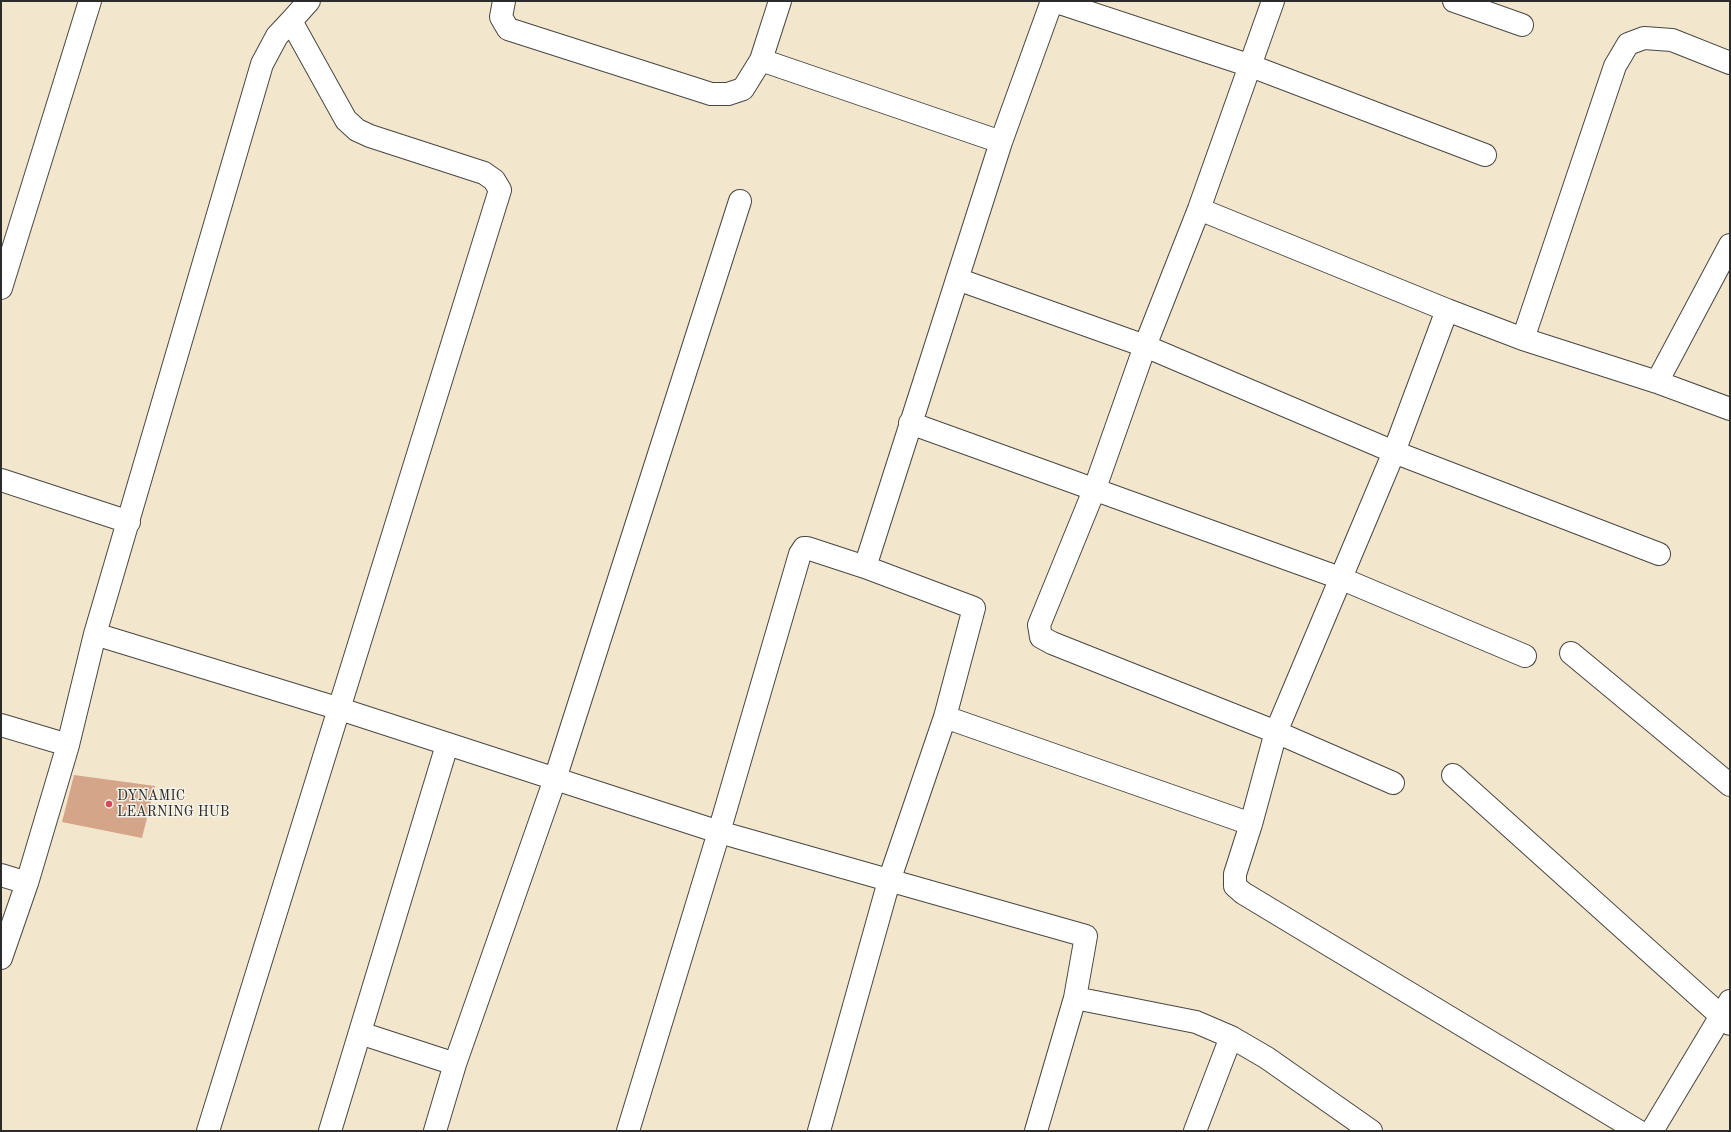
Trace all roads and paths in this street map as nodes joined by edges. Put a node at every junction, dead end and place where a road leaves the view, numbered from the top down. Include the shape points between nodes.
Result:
1 (90, 1) edge
2 (309, 1) edge
3 (504, 1) edge
4 (780, 1) edge
5 (1053, 1) edge
6 (1273, 1) edge
7 (1454, 1) edge
8 (291, 21) junction
9 (1522, 25) dead end
10 (761, 60) junction
11 (1730, 63) edge
12 (1251, 66) junction
13 (1001, 142) junction
14 (1485, 155) dead end
15 (740, 201) dead end
16 (1199, 209) junction
17 (1730, 245) edge
18 (957, 279) junction
19 (1, 288) edge
20 (1447, 310) junction
21 (1523, 339) junction
22 (1145, 346) junction
23 (1657, 382) junction
24 (1730, 409) edge
25 (910, 423) junction
26 (1394, 452) junction
27 (1, 480) edge
28 (1095, 488) junction
29 (129, 522) junction
30 (1659, 554) dead end
31 (865, 567) junction
32 (1340, 578) junction
33 (95, 634) junction
34 (1571, 653) dead end
35 (1525, 656) dead end
36 (340, 709) junction
37 (945, 717) junction
38 (1, 725) edge
39 (1276, 732) junction
40 (68, 745) junction
41 (447, 745) junction
42 (1453, 775) dead end
43 (555, 779) junction
44 (1392, 783) dead end
45 (1730, 785) edge
46 (1252, 824) junction
47 (719, 832) junction
48 (1, 875) edge
49 (889, 881) junction
50 (27, 883) junction
51 (1, 958) edge
52 (1075, 998) junction
53 (1727, 1014) edge
54 (360, 1033) junction
55 (1231, 1037) junction
56 (455, 1064) junction
57 (208, 1131) edge
58 (330, 1131) edge
59 (435, 1131) edge
60 (628, 1131) edge
61 (819, 1131) edge
62 (1036, 1131) edge
63 (1195, 1131) edge
64 (1371, 1131) edge
65 (1638, 1131) edge
66 (1652, 1131) edge

1 - 19 street
2 - 8 street
3 - 10 street via 501,17 508,29 712,94 728,94 743,89
4 - 10 street
5 - 12 street
5 - 13 street
6 - 12 street
7 - 9 street
8 - 29 street via 277,36 262,64
8 - 36 street via 346,120 357,130 484,173 494,180 500,190
10 - 13 street
11 - 21 street via 1672,40 1644,38 1628,44 1614,66
12 - 14 street
12 - 16 street
13 - 18 street
15 - 43 street
16 - 20 street
16 - 22 street
17 - 23 street
18 - 22 street
18 - 25 street
20 - 21 street
20 - 26 street
21 - 23 street
22 - 26 street
22 - 28 street
23 - 24 street
25 - 28 street
25 - 31 street
26 - 30 street
26 - 32 street
27 - 29 street
28 - 32 street
28 - 39 street via 1039,624 1040,637
29 - 33 street
31 - 37 street via 974,608
31 - 47 street via 807,548 802,550
32 - 35 street
32 - 39 street
33 - 36 street
33 - 40 street
34 - 45 street
36 - 41 street
36 - 57 street
37 - 46 street
37 - 49 street
38 - 40 street
39 - 44 street
39 - 46 street
40 - 50 street
41 - 43 street
41 - 54 street
42 - 53 street
43 - 47 street
43 - 56 street
46 - 65 street via 1235,874 1235,886 1243,893
47 - 49 street
47 - 60 street
48 - 50 street
49 - 52 street via 1086,936
49 - 61 street
50 - 51 street
52 - 55 street via 1196,1022
52 - 62 street
53 - 66 street
54 - 56 street
54 - 58 street
55 - 63 street
55 - 64 street via 1267,1058
56 - 59 street

